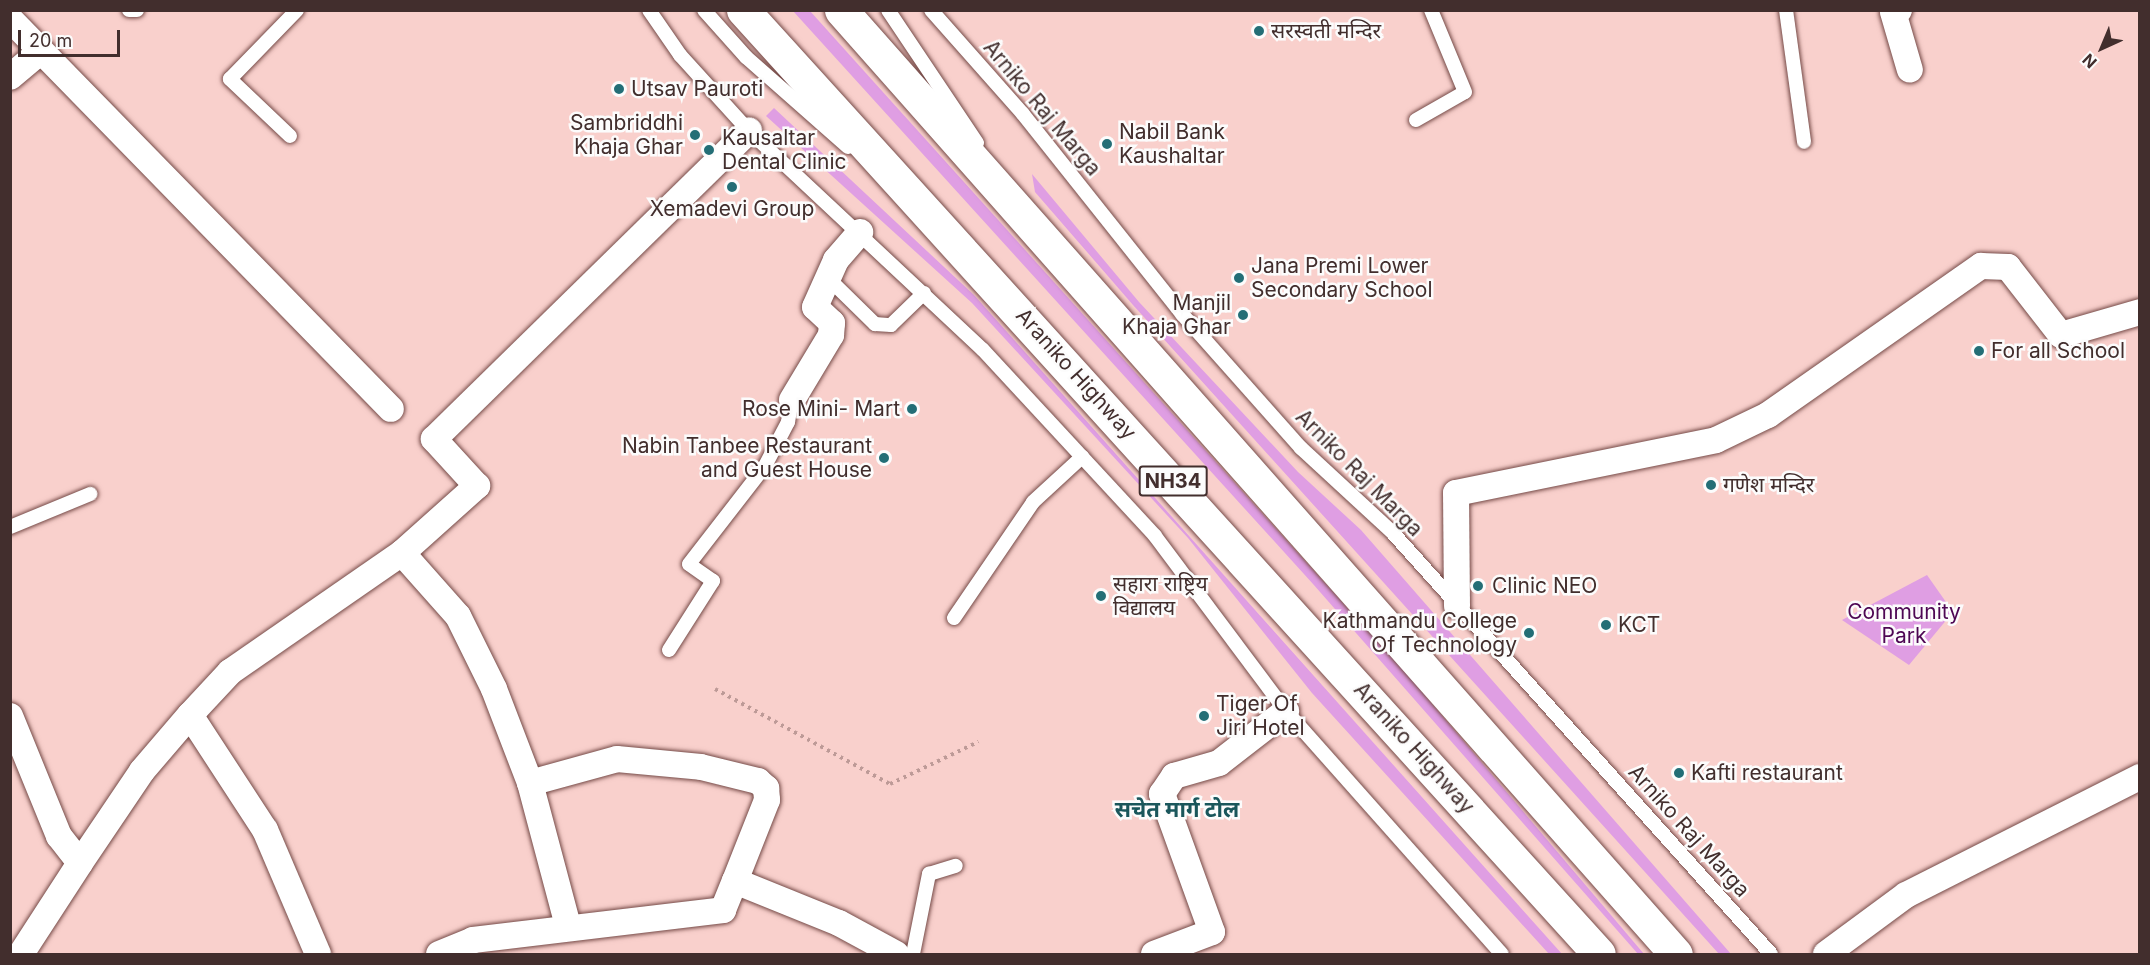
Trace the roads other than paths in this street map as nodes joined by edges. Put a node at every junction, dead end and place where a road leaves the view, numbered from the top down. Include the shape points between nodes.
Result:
1 (129, 10) edge
2 (137, 10) edge
3 (297, 10) edge
4 (649, 10) edge
5 (704, 10) edge
6 (743, 10) edge
7 (841, 10) edge
8 (888, 10) edge
9 (931, 10) edge
10 (1431, 10) edge
11 (1786, 10) edge
12 (1899, 10) edge
13 (10, 18) edge
14 (41, 51) junction
15 (1910, 70) dead end
16 (10, 77) edge
17 (1416, 120) dead end
18 (749, 131) junction
19 (290, 136) dead end
20 (1804, 142) dead end
21 (935, 220) junction
22 (1033, 230) junction
23 (860, 232) junction
24 (828, 279) junction
25 (924, 293) junction
26 (2139, 312) edge
27 (792, 400) joint
28 (391, 409) dead end
29 (1082, 457) junction
30 (90, 494) dead end
31 (10, 527) edge
32 (402, 554) junction
33 (1457, 606) junction
34 (954, 618) dead end
35 (669, 650) dead end
36 (1286, 711) junction
37 (190, 715) junction
38 (10, 716) edge
39 (2139, 777) edge
40 (530, 783) junction
41 (80, 863) junction
42 (956, 866) dead end
43 (735, 881) junction
44 (568, 926) junction
45 (21, 954) edge
46 (318, 954) edge
47 (439, 954) edge
48 (896, 954) edge
49 (913, 954) edge
50 (1154, 954) edge
51 (1502, 954) edge
52 (1599, 954) edge
53 (1676, 954) edge
54 (1771, 954) edge
55 (1826, 954) edge

1 - 2 lane
3 - 19 lane via 230,79
4 - 18 lane via 680,56
5 - 21 lane via 746,57
6 - 21 highway, Araniko Highway / NH34
7 - 22 highway, NH34
8 - 22 lane
9 - 33 lane, Arniko Raj Marga via 1023,114 1190,323 1301,448 1392,532
10 - 17 lane via 1465,92
11 - 20 lane
12 - 15 street via 1893,12
13 - 14 street
14 - 16 street
14 - 28 street
18 - 23 lane
18 - 32 street via 434,439 477,486
21 - 52 highway, Araniko Highway / NH34
22 - 53 highway, NH34
23 - 24 street
23 - 25 lane
24 - 25 lane via 875,324 891,325
24 - 27 street via 815,307 832,323 831,335
25 - 29 lane
26 - 33 street via 2061,334 2008,267 1981,266 1768,415 1716,440 1456,493
27 - 35 lane via 788,422 765,465 689,564 713,581
29 - 34 lane via 1033,502
29 - 36 lane via 1155,536
30 - 31 lane
32 - 37 street via 230,672
32 - 40 street via 458,616 495,689
33 - 54 lane, Arniko Raj Marga
36 - 50 street via 1219,763 1174,776 1162,794 1212,932
36 - 51 lane
37 - 41 street via 142,771
37 - 46 street via 265,830
38 - 41 street via 59,836
39 - 55 street via 1906,895
40 - 43 street via 617,759 701,767 758,781 766,788 767,800
40 - 44 street
41 - 45 street
42 - 49 lane via 929,874
43 - 44 street via 723,910
43 - 48 street via 839,923
44 - 47 street via 473,940

